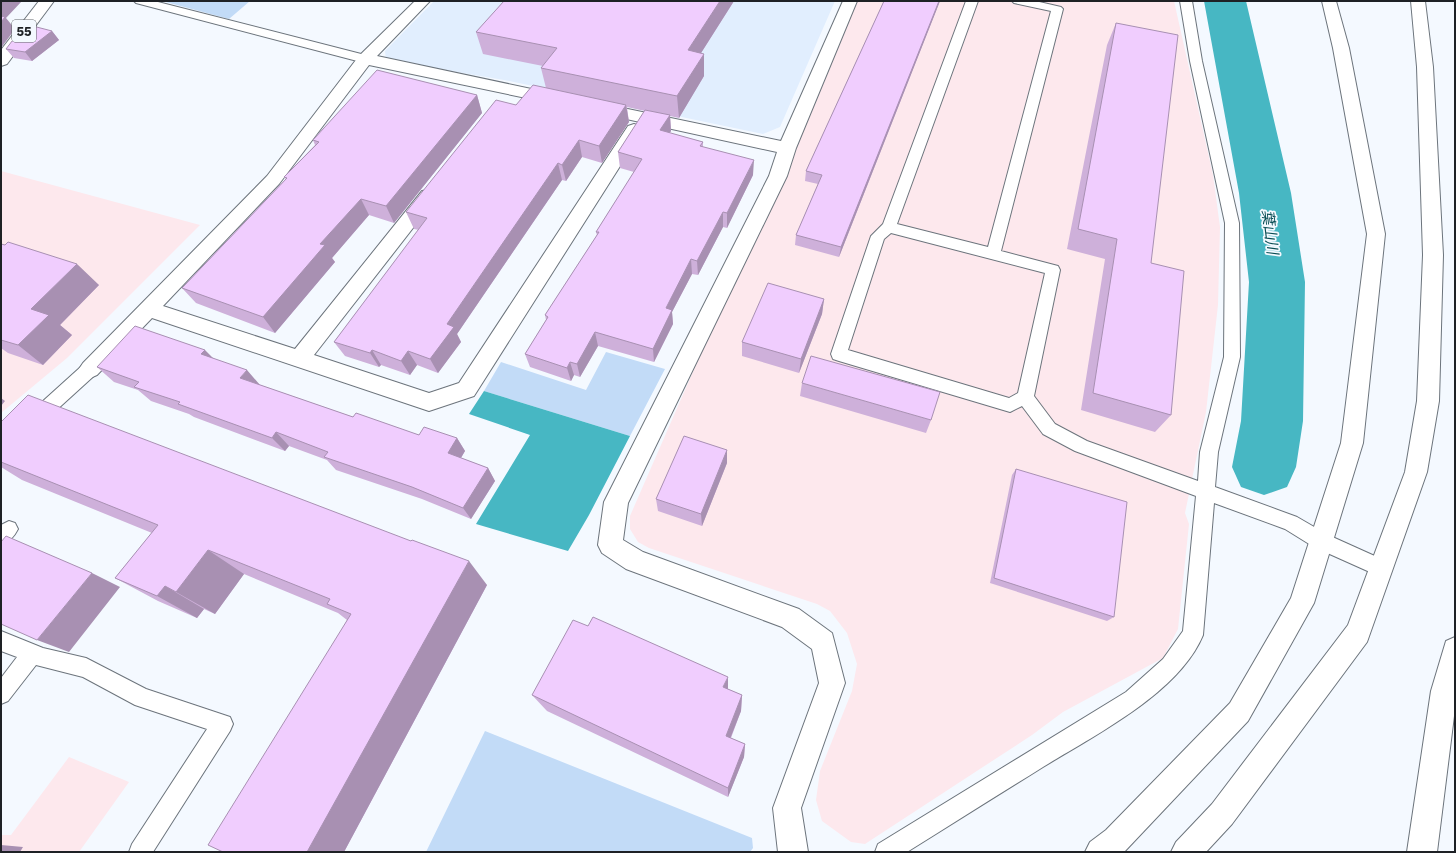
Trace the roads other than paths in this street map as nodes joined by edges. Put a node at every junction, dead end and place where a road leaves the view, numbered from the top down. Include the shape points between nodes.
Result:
1 (47, 1) edge
2 (140, 1) edge
3 (423, 1) edge
4 (850, 1) edge
5 (972, 1) edge
6 (1018, 1) edge
7 (1186, 1) edge
8 (1329, 1) edge
9 (1418, 1) edge
10 (365, 60) junction
11 (1, 61) edge
12 (642, 117) junction
13 (787, 148) junction
14 (437, 184) edge
15 (889, 227) junction
16 (993, 254) junction
17 (148, 309) junction
18 (300, 358) junction
19 (90, 369) joint
20 (1025, 397) junction
21 (1, 450) edge
22 (1205, 492) junction
23 (1321, 541) junction
24 (1381, 568) junction
25 (1, 641) edge
26 (1455, 650) edge
27 (32, 654) junction
28 (1, 694) edge
29 (140, 852) edge
30 (793, 852) edge
31 (886, 852) edge
32 (1100, 852) edge
33 (1186, 852) edge
34 (1422, 852) edge

1 - 11 main road, 55
2 - 10 lane
3 - 10 main road
4 - 13 main road
5 - 15 lane
6 - 16 lane via 1057,9
7 - 22 lane via 1196,61 1232,223 1232,357 1209,452
8 - 23 main road via 1341,48 1376,234 1352,442
9 - 24 main road via 1425,66 1433,255 1428,400 1416,472
10 - 12 main road via 506,96 577,104
10 - 17 main road via 273,180
12 - 13 main road
12 - 18 main road via 466,390 429,402
13 - 30 main road via 778,176 616,502 610,545 635,561 790,618 823,642 832,683 787,808
14 - 18 main road
15 - 16 lane
15 - 20 lane via 878,236 839,354 1010,405
16 - 20 lane via 1053,270
17 - 18 main road
17 - 19 main road
19 - 21 lane
20 - 22 lane via 1049,429 1081,446
22 - 23 lane via 1291,523
22 - 31 lane via 1193,635 1170,666 1133,699
23 - 24 lane
23 - 32 main road via 1302,603 1239,712 1116,840
24 - 33 main road via 1358,633 1222,814
25 - 27 lane
26 - 34 main road via 1444,691
27 - 28 lane
27 - 29 lane via 86,668 142,698 223,724

